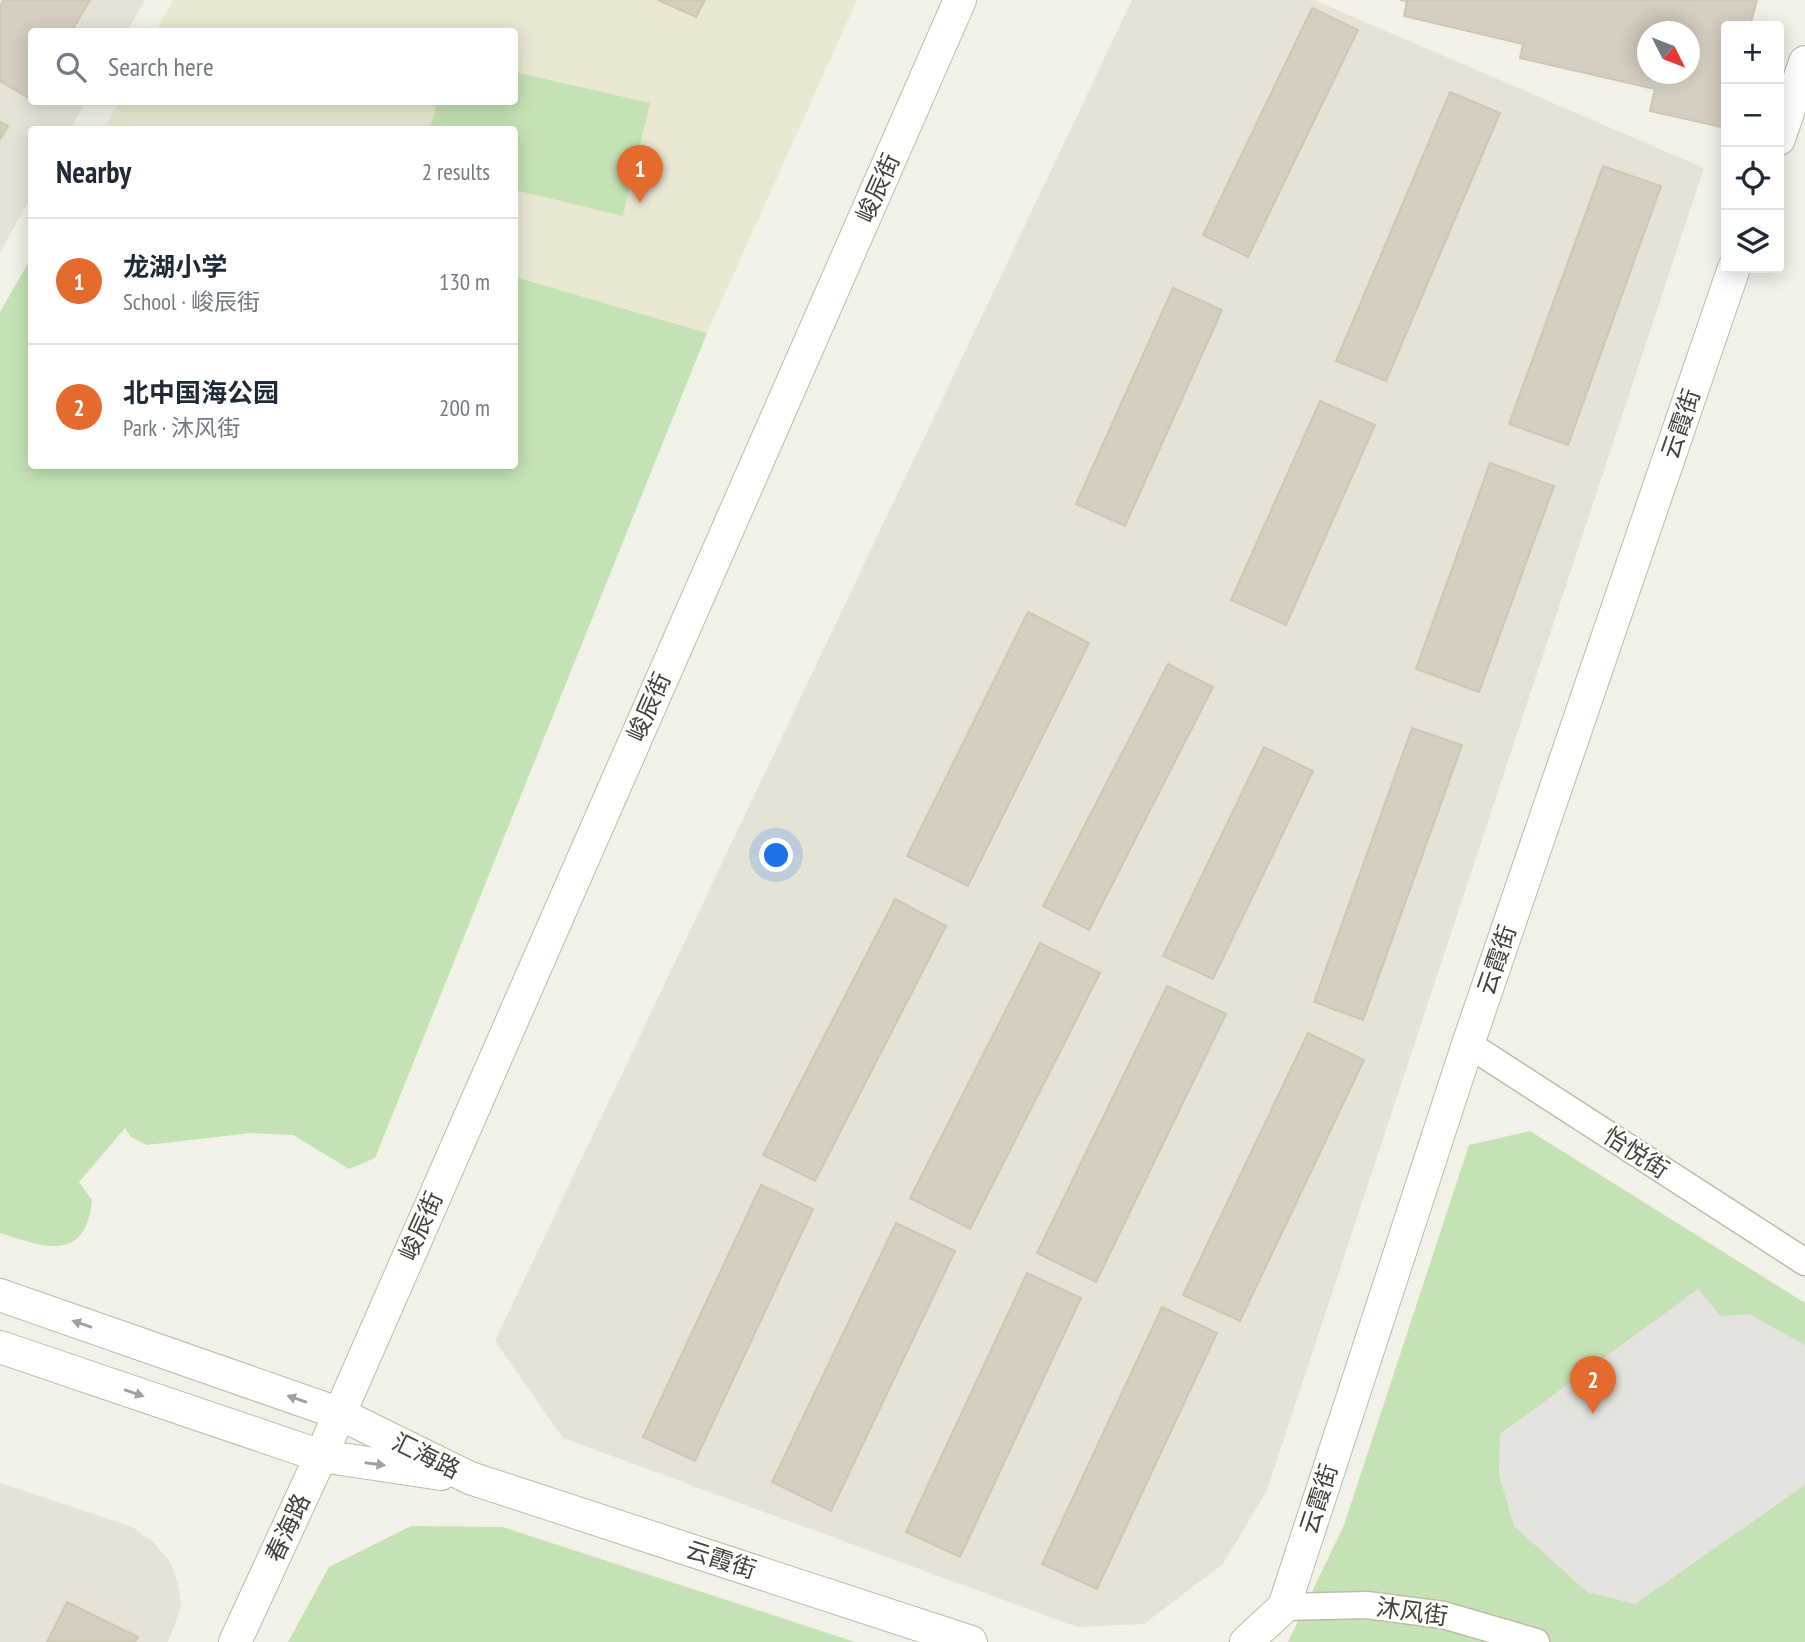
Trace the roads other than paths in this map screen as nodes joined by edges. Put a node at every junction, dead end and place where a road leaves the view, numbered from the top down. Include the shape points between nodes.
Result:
1 (960, 0) edge
2 (1805, 62) edge
3 (1784, 124) edge
4 (1732, 273) edge
5 (1468, 1044) junction
6 (1805, 1262) edge
7 (0, 1295) edge
8 (0, 1347) edge
9 (338, 1413) junction
10 (321, 1457) junction
11 (470, 1478) junction
12 (1284, 1607) junction
13 (235, 1642) edge
14 (971, 1642) edge
15 (1247, 1642) edge
16 (1536, 1642) edge

1 - 9 street, 峻辰街
2 - 3 street
4 - 5 street, 云霞街
5 - 6 street, 怡悦街
5 - 12 street, 云霞街
9 -> 7 street, 汇海路
8 -> 10 street, 汇海路
9 - 10 street, 春海路
9 - 11 street, 汇海路
10 -> 11 street, 汇海路
10 - 13 street, 春海路
11 - 14 street, 云霞街
12 - 15 street, 云霞街
12 - 16 street, 沐风街 via 1367,1605 1443,1615

